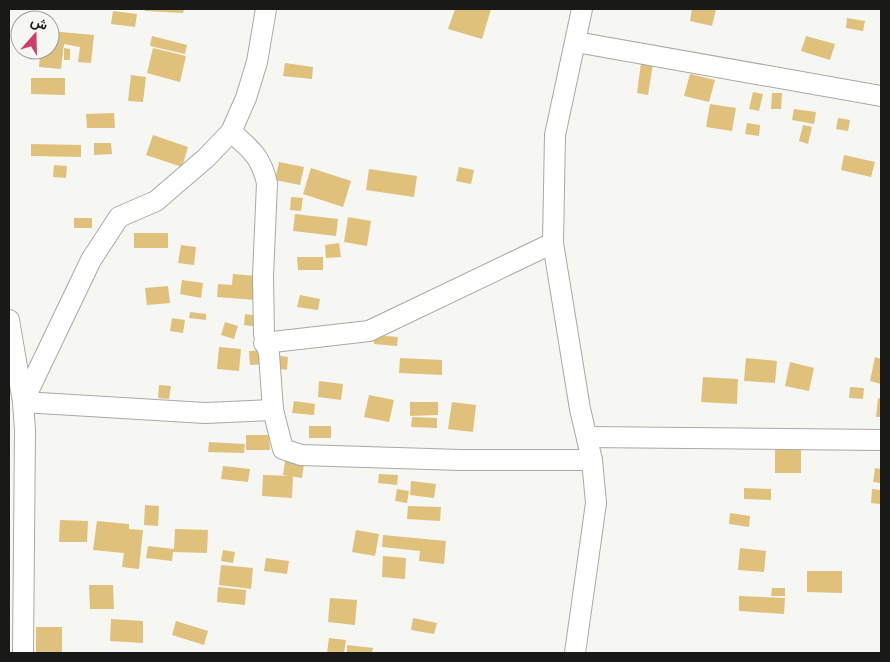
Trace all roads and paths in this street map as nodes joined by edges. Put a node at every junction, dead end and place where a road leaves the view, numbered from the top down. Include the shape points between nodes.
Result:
1 (266, 9) edge
2 (582, 9) edge
3 (576, 42) junction
4 (881, 96) edge
5 (231, 132) junction
6 (553, 243) junction
7 (9, 320) edge
8 (264, 343) junction
9 (23, 402) junction
10 (273, 410) junction
11 (587, 437) junction
12 (881, 440) edge
13 (592, 460) junction
14 (23, 653) edge
15 (575, 653) edge

1 - 5 street via 257,62
2 - 3 street
3 - 4 street
3 - 6 street via 555,135
5 - 8 street via 257,155 267,183
5 - 9 street via 156,201 119,217 91,260
6 - 8 street via 369,331
6 - 11 street
7 - 9 street
8 - 10 street via 269,354
9 - 10 street via 205,413
9 - 14 street
10 - 13 street via 283,449 301,455
11 - 12 street
11 - 13 street
13 - 15 street via 596,503

